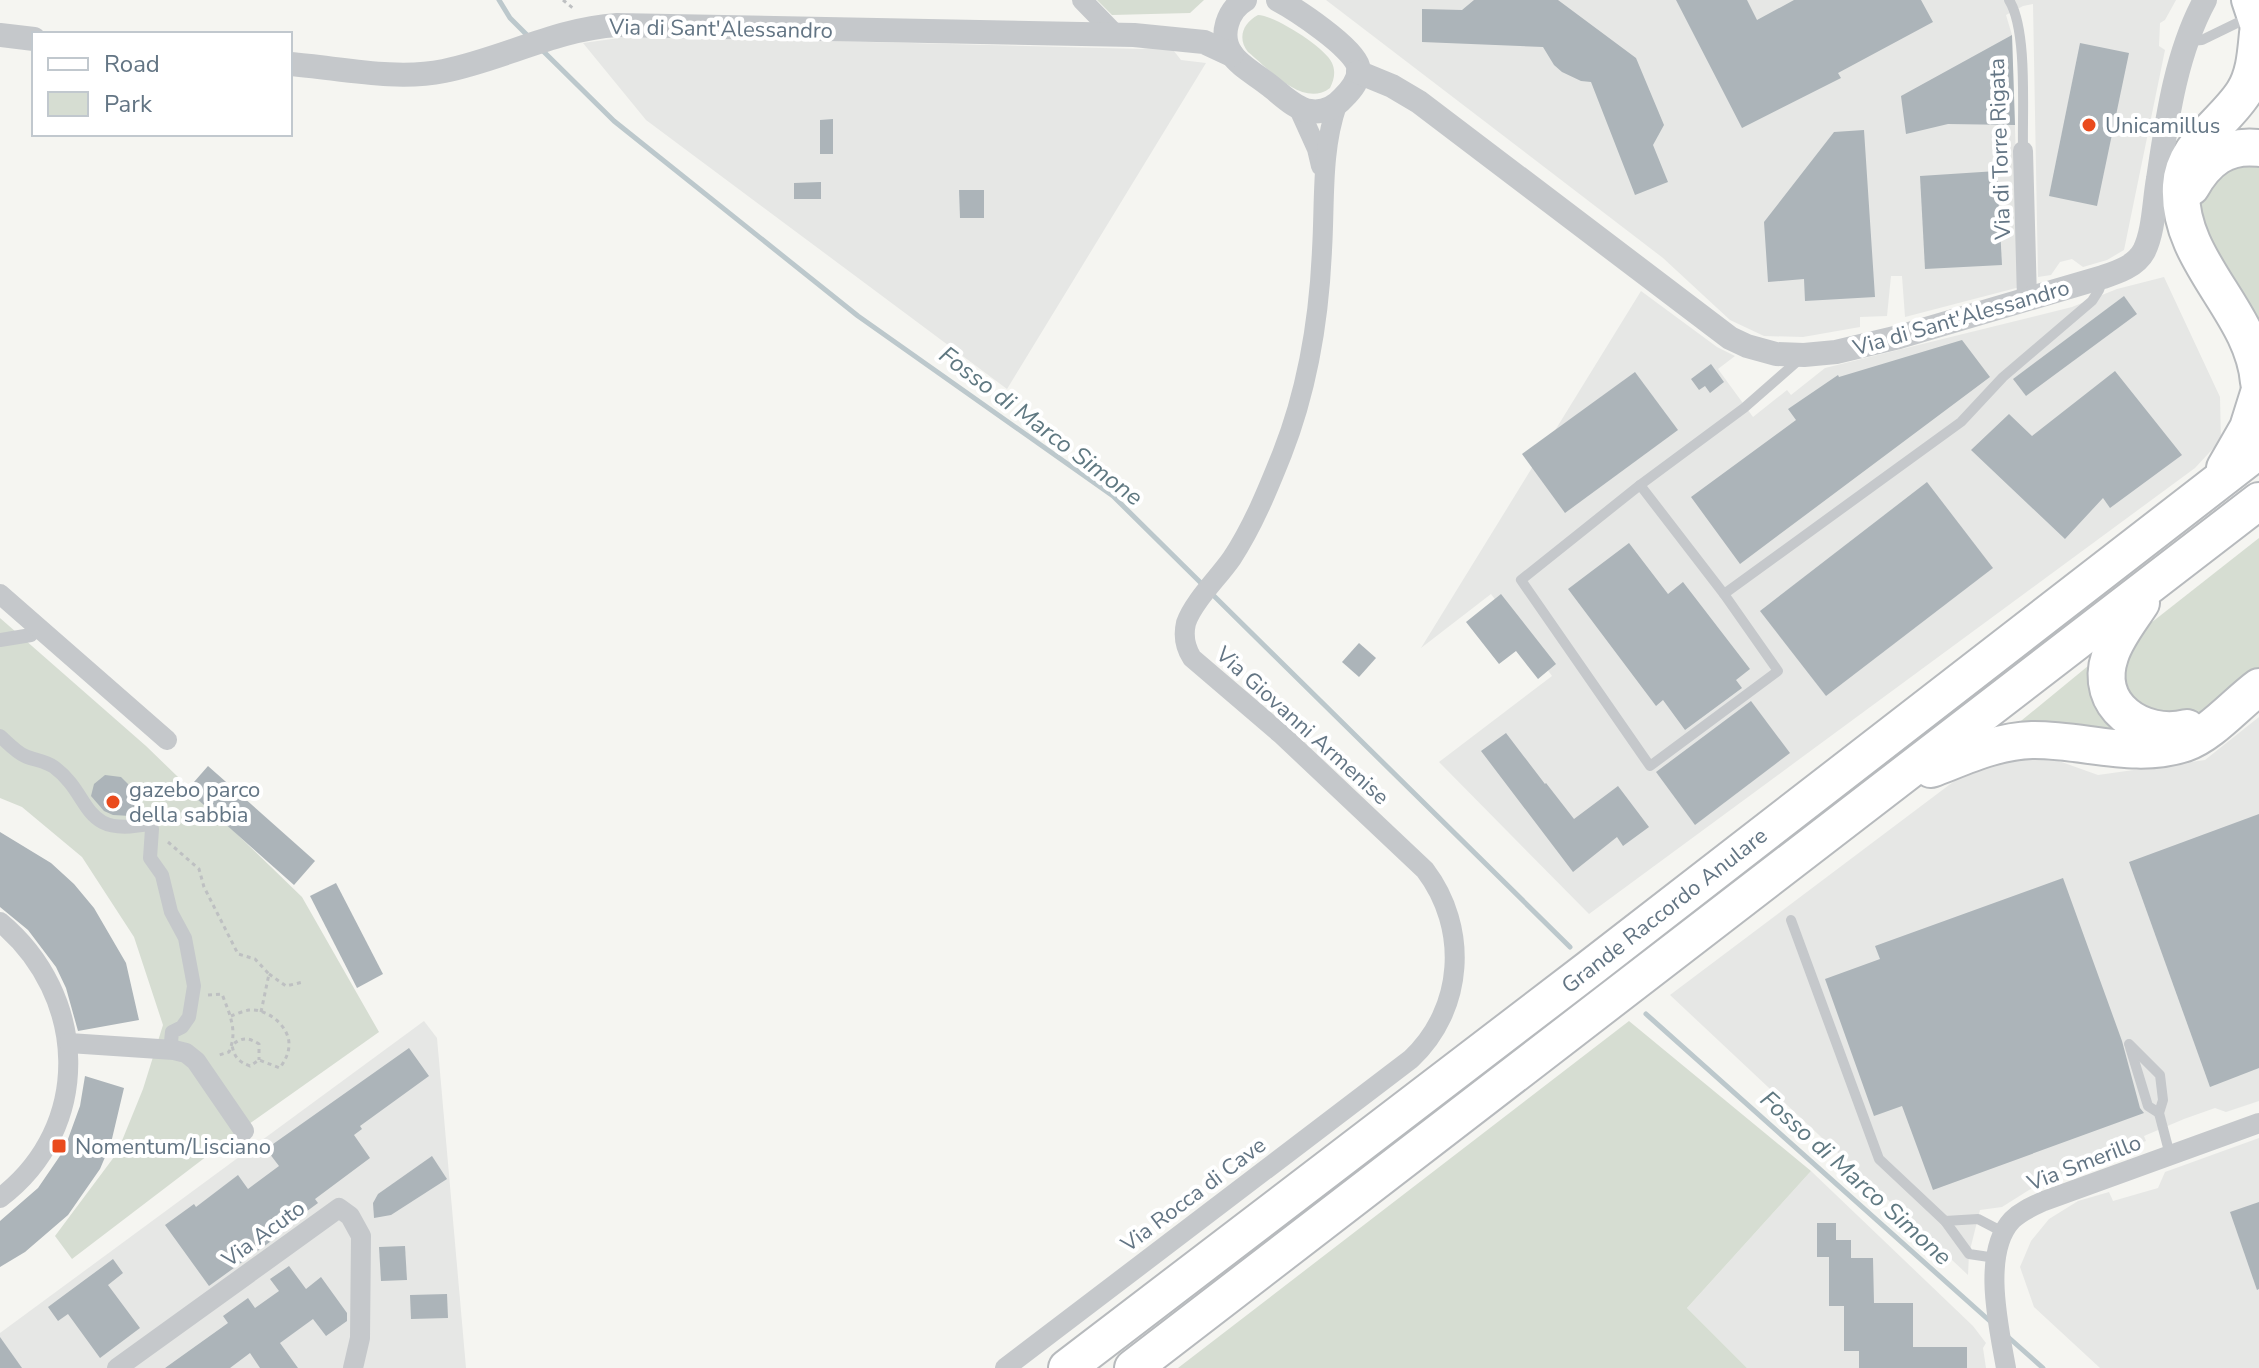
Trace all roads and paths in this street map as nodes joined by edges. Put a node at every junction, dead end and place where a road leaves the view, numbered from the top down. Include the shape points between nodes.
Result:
1 (1082, 0) edge
2 (2009, 0) edge
3 (2205, 0) edge
4 (1282, 1) edge
5 (1239, 4) edge
6 (2250, 23) edge
7 (1115, 34) junction
8 (0, 35) edge
9 (1160, 37) junction
10 (32, 39) edge
11 (2188, 41) junction
12 (1232, 55) junction
13 (292, 64) edge
14 (1358, 72) junction
15 (1337, 105) junction
16 (1298, 107) junction
17 (2259, 148) edge
18 (2023, 151) joint
19 (1324, 182) junction
20 (2182, 207) junction
21 (2103, 277) junction
22 (2027, 299) junction
23 (2252, 341) edge
24 (1804, 355) junction
25 (2259, 382) edge
26 (2259, 393) edge
27 (2259, 450) edge
28 (1640, 485) junction
29 (2212, 486) junction
30 (2259, 501) edge
31 (2154, 583) junction
32 (0, 594) edge
33 (1724, 594) junction
34 (31, 635) dead end
35 (0, 640) edge
36 (2246, 697) edge
37 (0, 736) edge
38 (167, 740) dead end
39 (1896, 782) junction
40 (152, 829) junction
41 (1791, 920) dead end
42 (0, 922) edge
43 (269, 974) junction
44 (303, 982) dead end
45 (192, 995) junction
46 (261, 1012) junction
47 (231, 1016) junction
48 (171, 1042) dead end
49 (69, 1043) junction
50 (232, 1045) junction
51 (214, 1056) dead end
52 (1411, 1059) joint
53 (259, 1060) junction
54 (2159, 1113) junction
55 (2259, 1123) edge
56 (244, 1131) dead end
57 (2170, 1155) junction
58 (0, 1198) edge
59 (1945, 1221) junction
60 (1996, 1251) junction
61 (2005, 1360) edge
62 (117, 1368) edge
63 (353, 1368) edge
64 (1005, 1368) edge
65 (1067, 1368) edge
66 (1133, 1368) edge

1 - 7 street
2 - 18 lane, Via di Torre Rigata via 2019,34
3 - 11 street, Via di Sant'Alessandro
4 - 14 street via 1342,46
5 - 9 street, Via di Sant'Alessandro via 1189,30
5 - 12 street, Via di Sant'Alessandro via 1226,33
6 - 11 lane
6 - 20 highway via 2255,63 2245,91 2206,134 2186,167
7 - 9 street, Via di Sant'Alessandro
7 - 13 street, Via di Sant'Alessandro via 630,25 586,28 422,74
8 - 10 street
9 - 12 street, Via di Sant'Alessandro via 1204,42
11 - 21 street, Via di Sant'Alessandro via 2166,122 2146,246 2128,267
12 - 16 street, Via di Sant'Alessandro
14 - 15 street
14 - 24 street, Via di Sant'Alessandro via 1419,102 1730,338 1766,352
15 - 16 street via 1315,111
15 - 19 street, Via Giovanni Armenise
16 - 19 street, Via Giovanni Armenise via 1317,149
17 - 20 highway via 2215,156 2196,177
18 - 22 street, Via di Torre Rigata
19 - 52 street, Via Giovanni Armenise via 1317,321 1298,407 1240,545 1188,618 1186,649 1402,846 1441,895 1453,951 1452,990 1435,1032
20 - 23 highway via 2198,254
21 - 22 street, Via di Sant'Alessandro
21 - 33 lane via 2092,301 1995,385 1961,422
22 - 24 street, Via di Sant'Alessandro via 1888,340
23 - 25 highway
24 - 28 lane via 1744,408
26 - 29 highway via 2241,444
27 - 29 highway, Grande Raccordo Anulare
28 - 33 lane
28 - 33 lane via 1521,580 1650,766 1778,671
29 - 65 highway, Grande Raccordo Anulare
30 - 31 highway, Grande Raccordo Anulare
31 - 36 highway via 2110,656 2107,678 2114,699 2135,723 2162,731 2187,728
31 - 39 highway, Grande Raccordo Anulare
32 - 38 street
34 - 35 street
36 - 39 highway via 2183,744 2138,750 2019,741
37 - 40 street via 22,755 55,768 101,821 119,828 148,824
39 - 66 highway, Grande Raccordo Anulare
40 - 43 path via 199,869 238,954 255,959
40 - 45 street via 150,858 162,875 171,912 185,938
41 - 59 lane via 1879,1159
42 - 49 street via 26,948 53,989
43 - 44 path via 286,986
43 - 46 path
45 - 47 path via 222,994
45 - 48 street via 189,1017 172,1032
46 - 47 path via 250,1009
46 - 53 path via 282,1025 289,1041 280,1068
47 - 50 path
49 - 56 street via 186,1053
49 - 58 street via 67,1085 55,1123 34,1163
50 - 51 path via 229,1052
50 - 53 path via 242,1063 250,1066
50 - 53 path via 251,1039 259,1044
52 - 64 street, Via Rocca di Cave
54 - 54 lane via 2160,1075 2129,1044 2148,1106
54 - 57 lane
55 - 57 street, Via Smerillo
57 - 60 street, Via Smerillo via 2028,1209 2008,1225
59 - 60 lane via 1969,1254 1989,1257
59 - 60 lane via 1978,1219 2001,1231
60 - 61 street, Via Smerillo
62 - 63 street, Via Acuto via 339,1208 361,1236 360,1338

